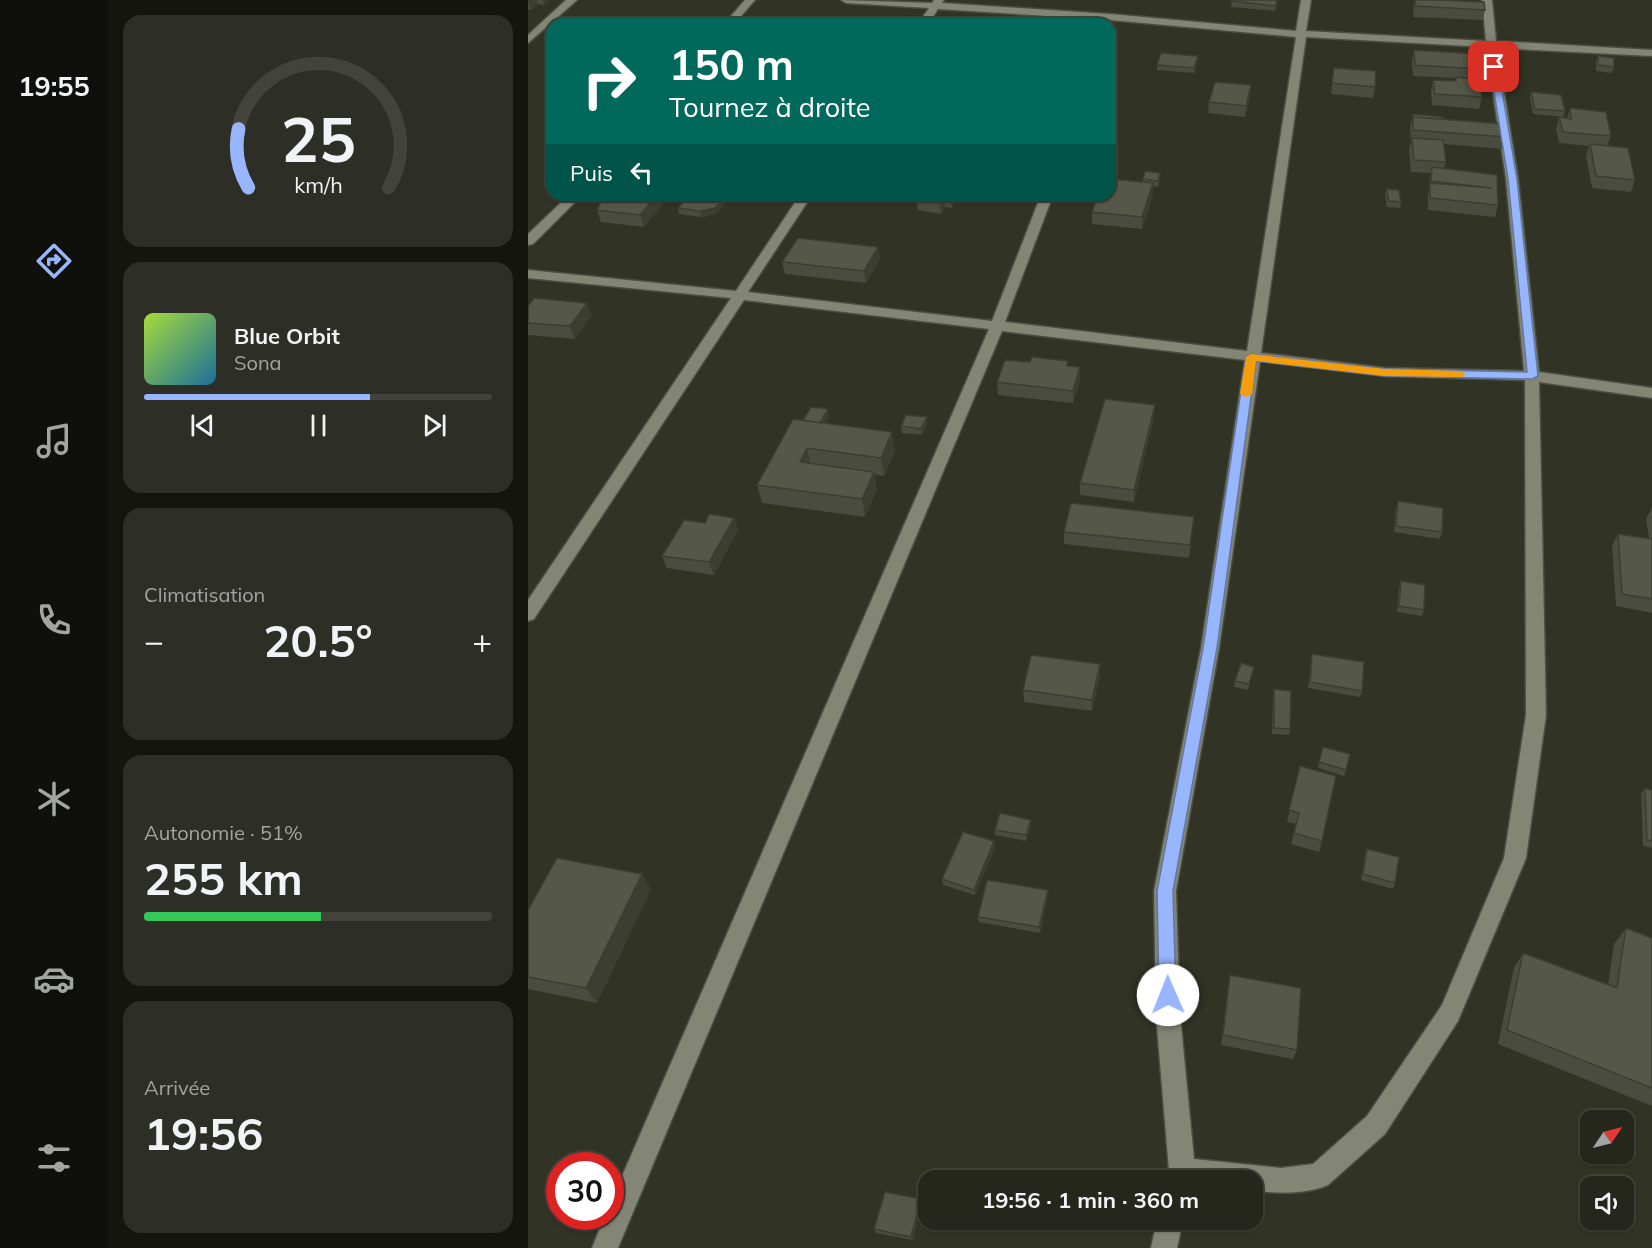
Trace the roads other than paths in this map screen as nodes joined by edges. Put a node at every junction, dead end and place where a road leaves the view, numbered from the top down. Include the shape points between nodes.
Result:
1 (572, 0) edge
2 (750, 0) edge
3 (846, 0) edge
4 (1306, 0) edge
5 (1487, 0) edge
6 (936, 4) edge
7 (1111, 17) edge
8 (552, 18) edge
9 (734, 18) edge
10 (926, 18) edge
11 (546, 24) edge
12 (1301, 34) junction
13 (528, 40) edge
14 (1491, 45) junction
15 (1652, 53) edge
16 (570, 201) edge
17 (802, 201) edge
18 (1045, 201) edge
19 (528, 241) edge
20 (528, 274) edge
21 (738, 295) junction
22 (996, 328) junction
23 (1251, 357) junction
24 (1532, 376) junction
25 (1652, 393) edge
26 (528, 614) edge
27 (1181, 1170) edge
28 (1263, 1180) edge
29 (1168, 1230) edge
30 (605, 1248) edge
31 (1164, 1248) edge

1 - 8 street
2 - 9 street
3 - 6 street
4 - 12 street
5 - 14 street
6 - 7 street
6 - 10 street
7 - 12 street
11 - 13 street
12 - 14 street
12 - 23 street
14 - 15 street
14 - 24 street via 1512,179
16 - 19 street
17 - 21 street
18 - 22 street
20 - 21 street
21 - 22 street
21 - 26 street
22 - 23 street
22 - 30 street
23 - 24 street via 1385,372
23 - 27 street via 1210,648 1165,891 1168,1015
24 - 25 street
24 - 28 street via 1536,716 1515,858 1450,1013 1376,1125 1319,1176
29 - 31 street

